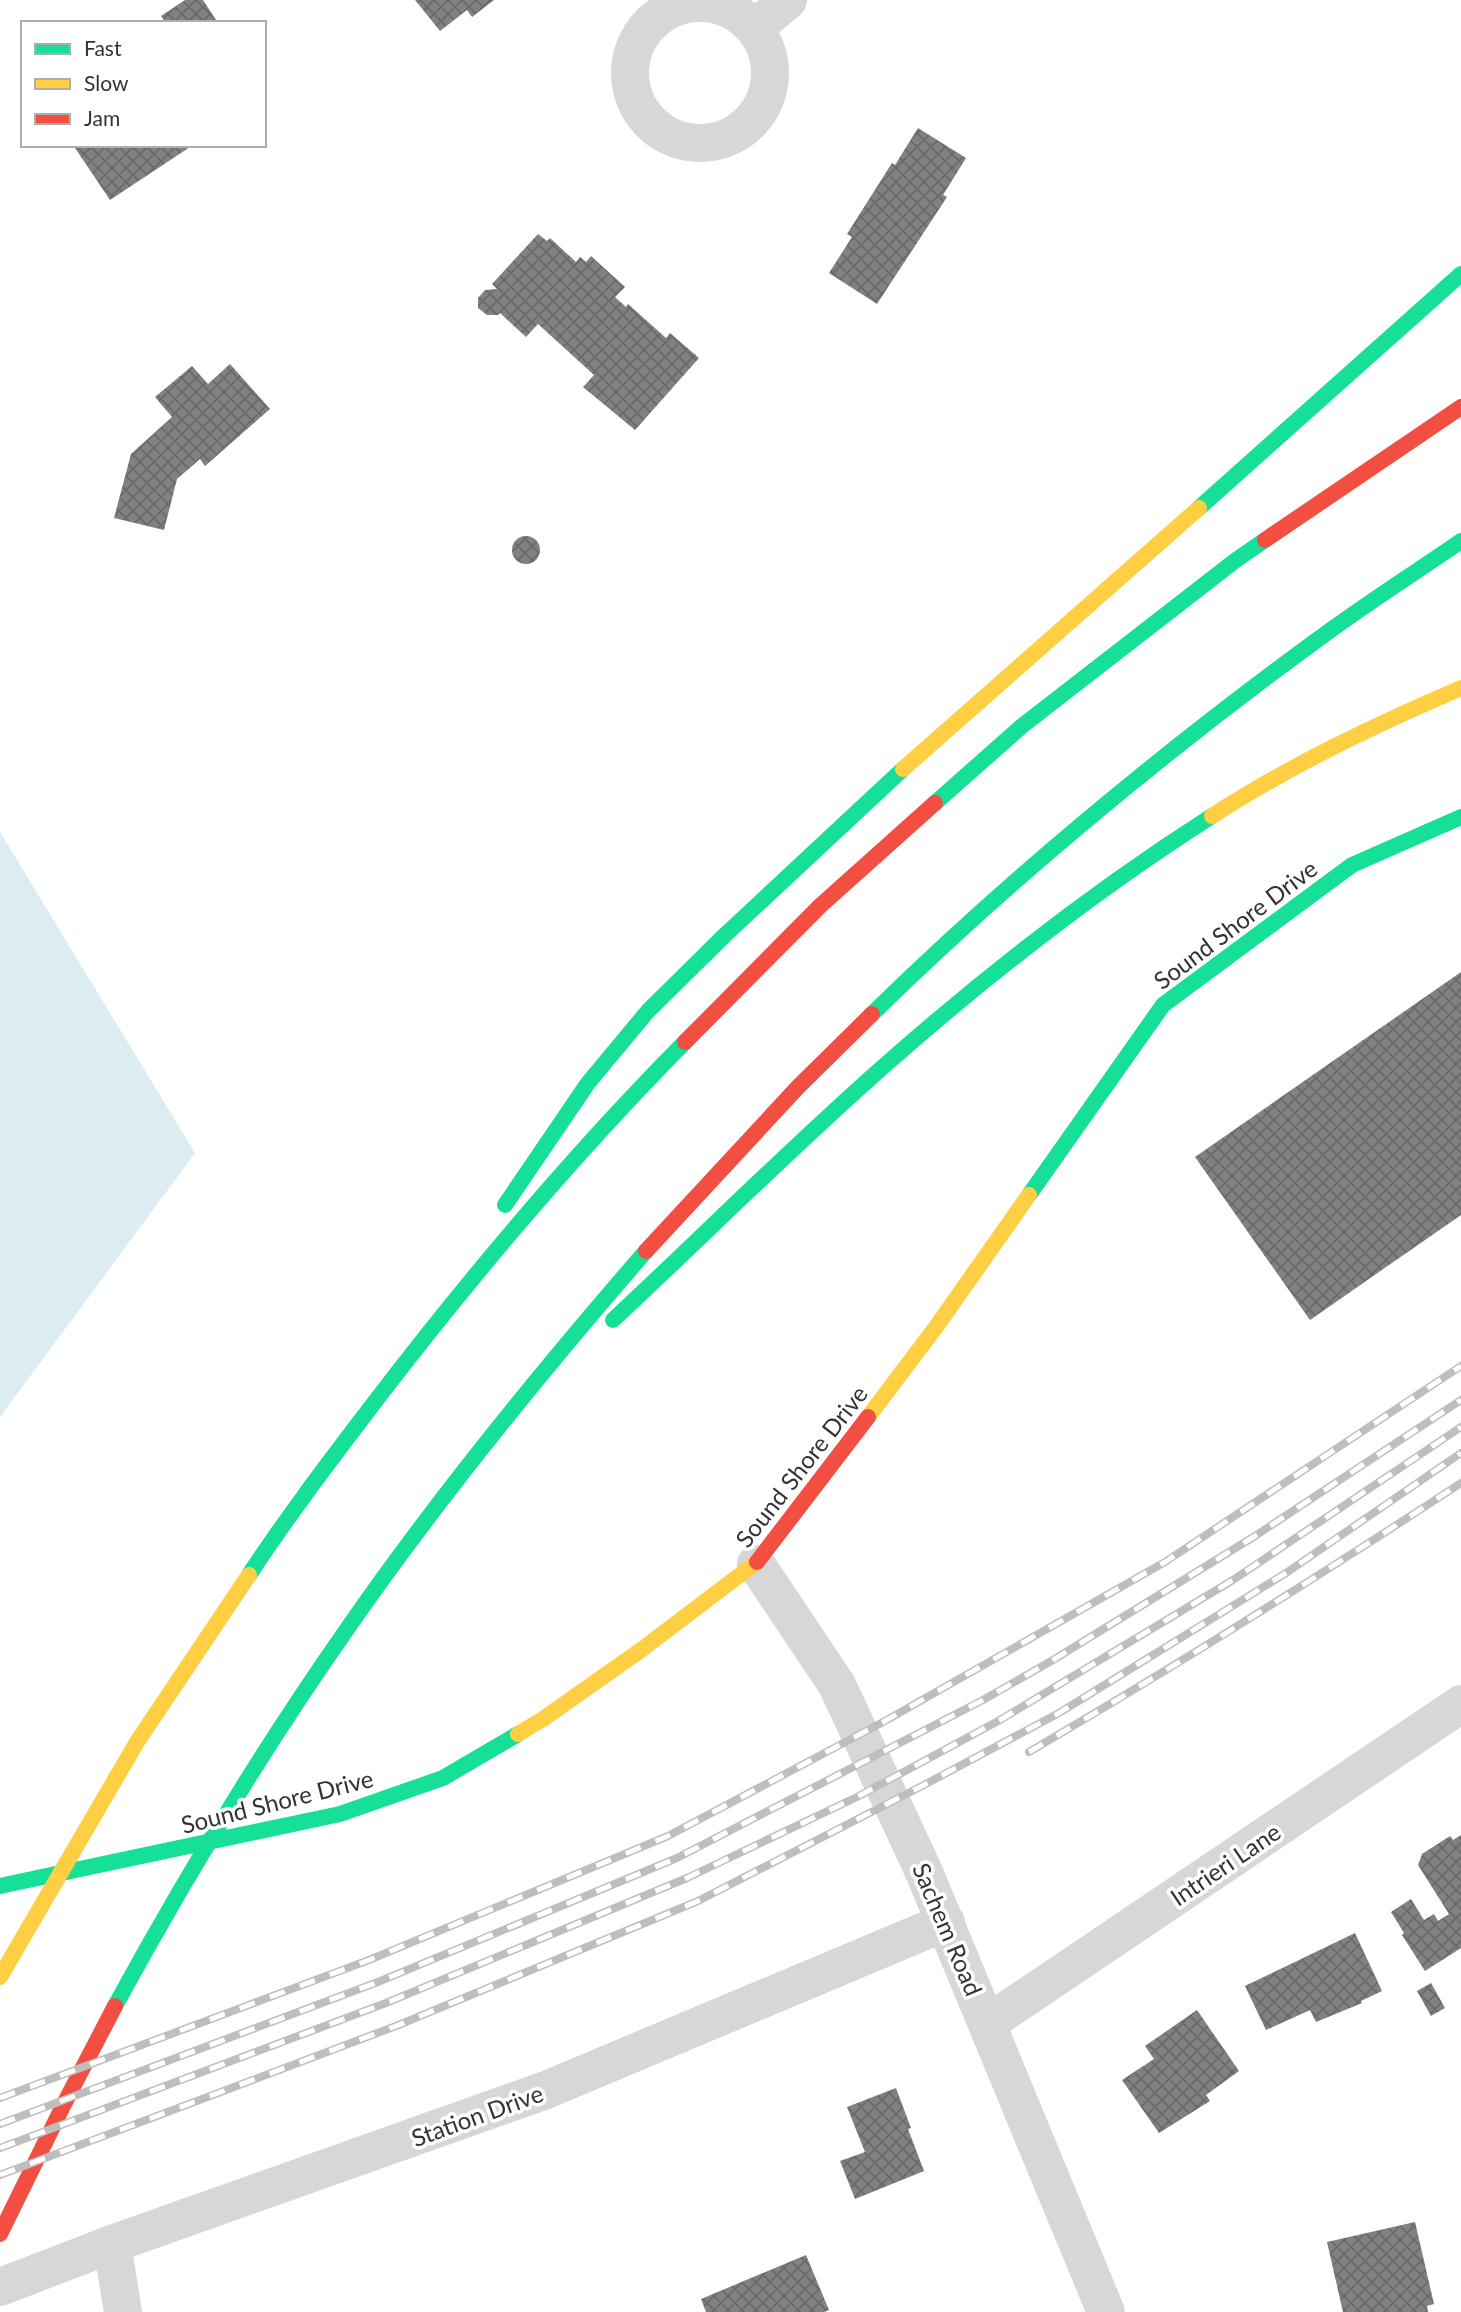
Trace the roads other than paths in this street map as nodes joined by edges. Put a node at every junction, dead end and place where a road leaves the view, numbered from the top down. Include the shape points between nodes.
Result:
1 (788, 0) edge
2 (755, 28) dead end
3 (1461, 274) edge
4 (1461, 407) edge
5 (1461, 541) edge
6 (1461, 688) edge
7 (1461, 817) edge
8 (494, 1222) dead end
9 (470, 1257) dead end
10 (604, 1328) dead end
11 (584, 1347) dead end
12 (367, 1407) junction
13 (494, 1432) junction
14 (756, 1564) junction
15 (1461, 1704) edge
16 (0, 1886) edge
17 (946, 1922) junction
18 (0, 1977) edge
19 (988, 2023) junction
20 (0, 2234) edge
21 (112, 2244) junction
22 (0, 2287) edge
23 (123, 2312) edge
24 (1107, 2312) edge

1 - 2 street
3 - 8 main road via 892,779 725,935 648,1011 588,1083
4 - 12 main road via 1299,515 1069,687 851,876 645,1079 457,1293
5 - 13 main road via 1321,637 1206,724 985,907 878,1006 706,1182 584,1319
6 - 10 main road via 1326,748 1144,860 969,994 885,1065
7 - 14 main road, Sound Shore Drive via 1352,865 1163,1005 936,1327
9 - 12 main road
11 - 13 main road
12 - 18 main road via 202,1638 123,1761
13 - 20 main road via 365,1602 207,1843 124,1990
14 - 16 main road, Sound Shore Drive via 543,1719 443,1778 340,1814
14 - 17 street, Sachem Road via 837,1685
15 - 19 street, Intrieri Lane
17 - 19 street, Sachem Road
17 - 21 street, Station Drive via 546,2090
19 - 24 street, Sachem Road
21 - 22 street, Station Drive
21 - 23 street

